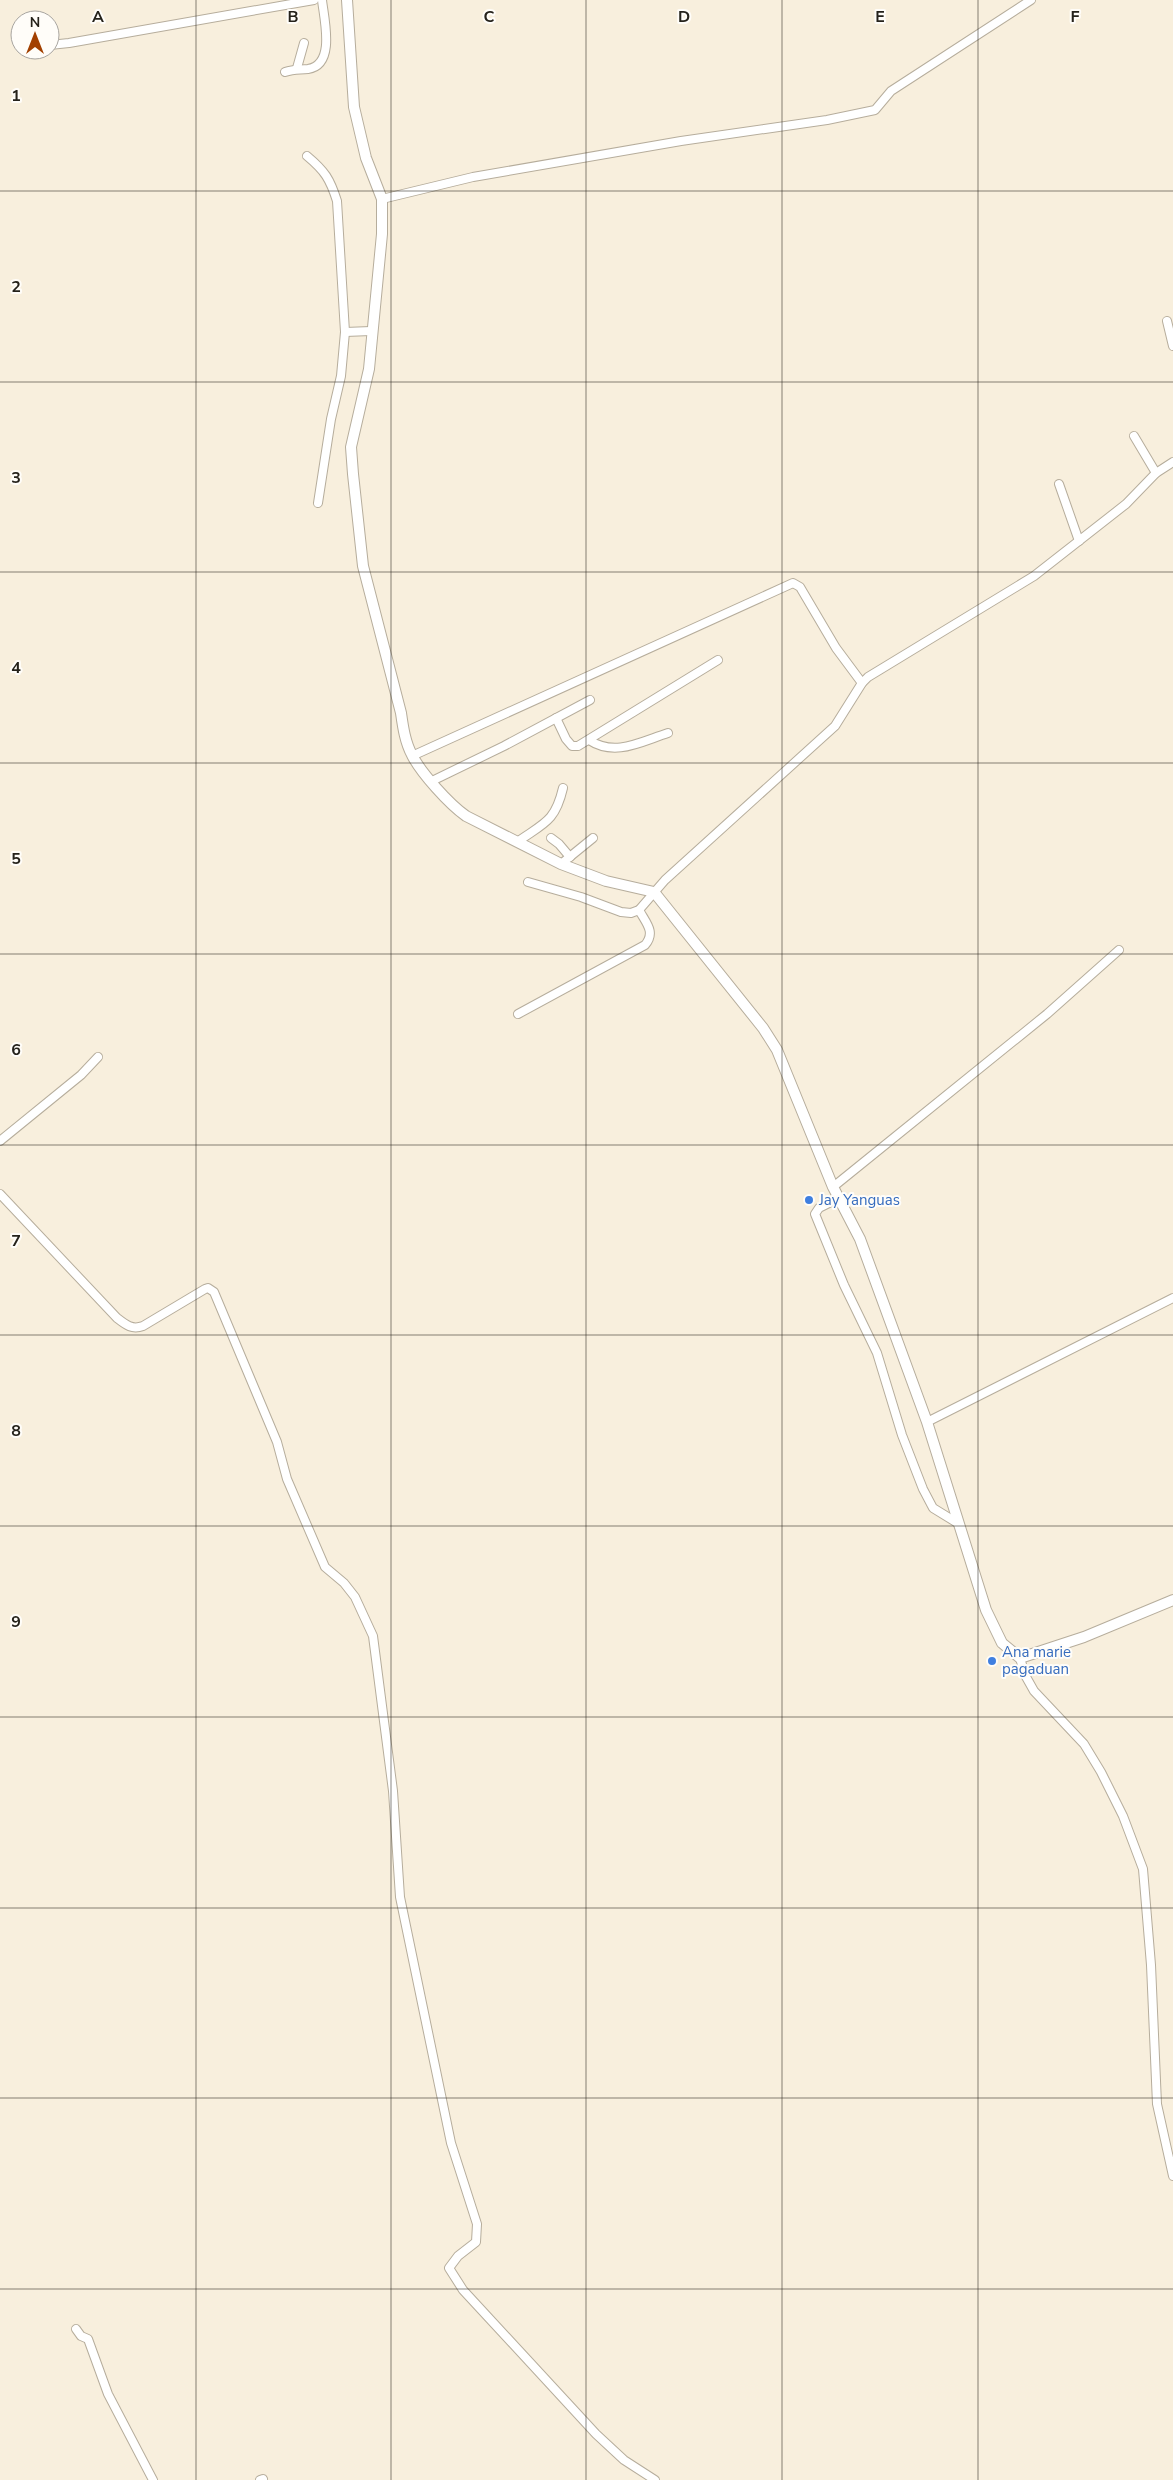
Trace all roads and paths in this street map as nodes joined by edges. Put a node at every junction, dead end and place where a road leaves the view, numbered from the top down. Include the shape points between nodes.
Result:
1 (314, 0) edge
2 (322, 0) edge
3 (347, 0) edge
4 (1031, 0) edge
5 (304, 43) dead end
6 (60, 44) edge
7 (297, 68) junction
8 (285, 72) dead end
9 (307, 156) dead end
10 (382, 199) junction
11 (1167, 321) dead end
12 (369, 331) junction
13 (346, 332) junction
14 (1173, 346) edge
15 (1134, 436) dead end
16 (1173, 462) edge
17 (1156, 473) junction
18 (1059, 484) dead end
19 (318, 503) dead end
20 (1079, 541) junction
21 (718, 660) dead end
22 (862, 683) junction
23 (590, 700) dead end
24 (556, 718) junction
25 (668, 733) dead end
26 (589, 740) junction
27 (412, 756) junction
28 (432, 781) junction
29 (563, 788) dead end
30 (551, 838) dead end
31 (593, 838) dead end
32 (517, 842) junction
33 (570, 857) junction
34 (560, 864) junction
35 (528, 882) dead end
36 (654, 892) junction
37 (639, 910) junction
38 (1119, 950) dead end
39 (518, 1014) dead end
40 (98, 1057) dead end
41 (0, 1140) edge
42 (833, 1187) junction
43 (0, 1194) edge
44 (839, 1198) junction
45 (1173, 1298) edge
46 (927, 1422) junction
47 (959, 1524) junction
48 (1173, 1600) edge
49 (1020, 1658) junction
50 (1173, 2176) edge
51 (76, 2329) dead end
52 (153, 2480) edge
53 (654, 2480) edge

1 - 6 street
2 - 7 street via 325,54 320,62 308,69
3 - 10 street via 354,107 366,158
4 - 10 street via 890,91 875,110 473,177
5 - 7 street
7 - 8 street
9 - 13 street via 330,180 337,200
10 - 12 street via 382,234
11 - 14 street
12 - 13 street
12 - 27 street via 369,369 351,447 353,474 363,566
13 - 19 street
15 - 17 street
16 - 17 street
17 - 20 street via 1126,504
18 - 20 street
20 - 22 street via 1034,576 882,666
21 - 26 street
22 - 27 street via 836,648 800,587 793,583
22 - 36 street via 836,726
23 - 24 street
24 - 26 street via 572,746
24 - 28 street
25 - 26 street via 615,749 600,747
27 - 28 street
28 - 32 street via 454,808
29 - 32 street via 554,815
30 - 33 street
31 - 33 street
32 - 34 street
33 - 34 street
34 - 36 street via 606,881
35 - 37 street via 621,912
36 - 37 street
36 - 42 street via 777,1050
37 - 39 street via 651,932 651,938 645,945
38 - 42 street via 1047,1014
40 - 41 street via 82,1075
42 - 44 street
43 - 53 street via 129,1327 143,1326 208,1288 214,1292 325,1567 355,1597 373,1636 392,1784 400,1897 451,2143 477,2224 476,2242 449,2268 463,2290 596,2434 624,2460
44 - 46 street via 860,1239
44 - 47 street via 819,1208 815,1214 877,1353 902,1435 923,1489 933,1508
45 - 46 street
46 - 47 street
47 - 49 street via 986,1610 1002,1643
48 - 49 street via 1084,1637
49 - 50 street via 1034,1691 1084,1744 1101,1772 1123,1816 1142,1869 1152,1982 1157,2104
51 - 52 street via 80,2336 88,2339 108,2394

